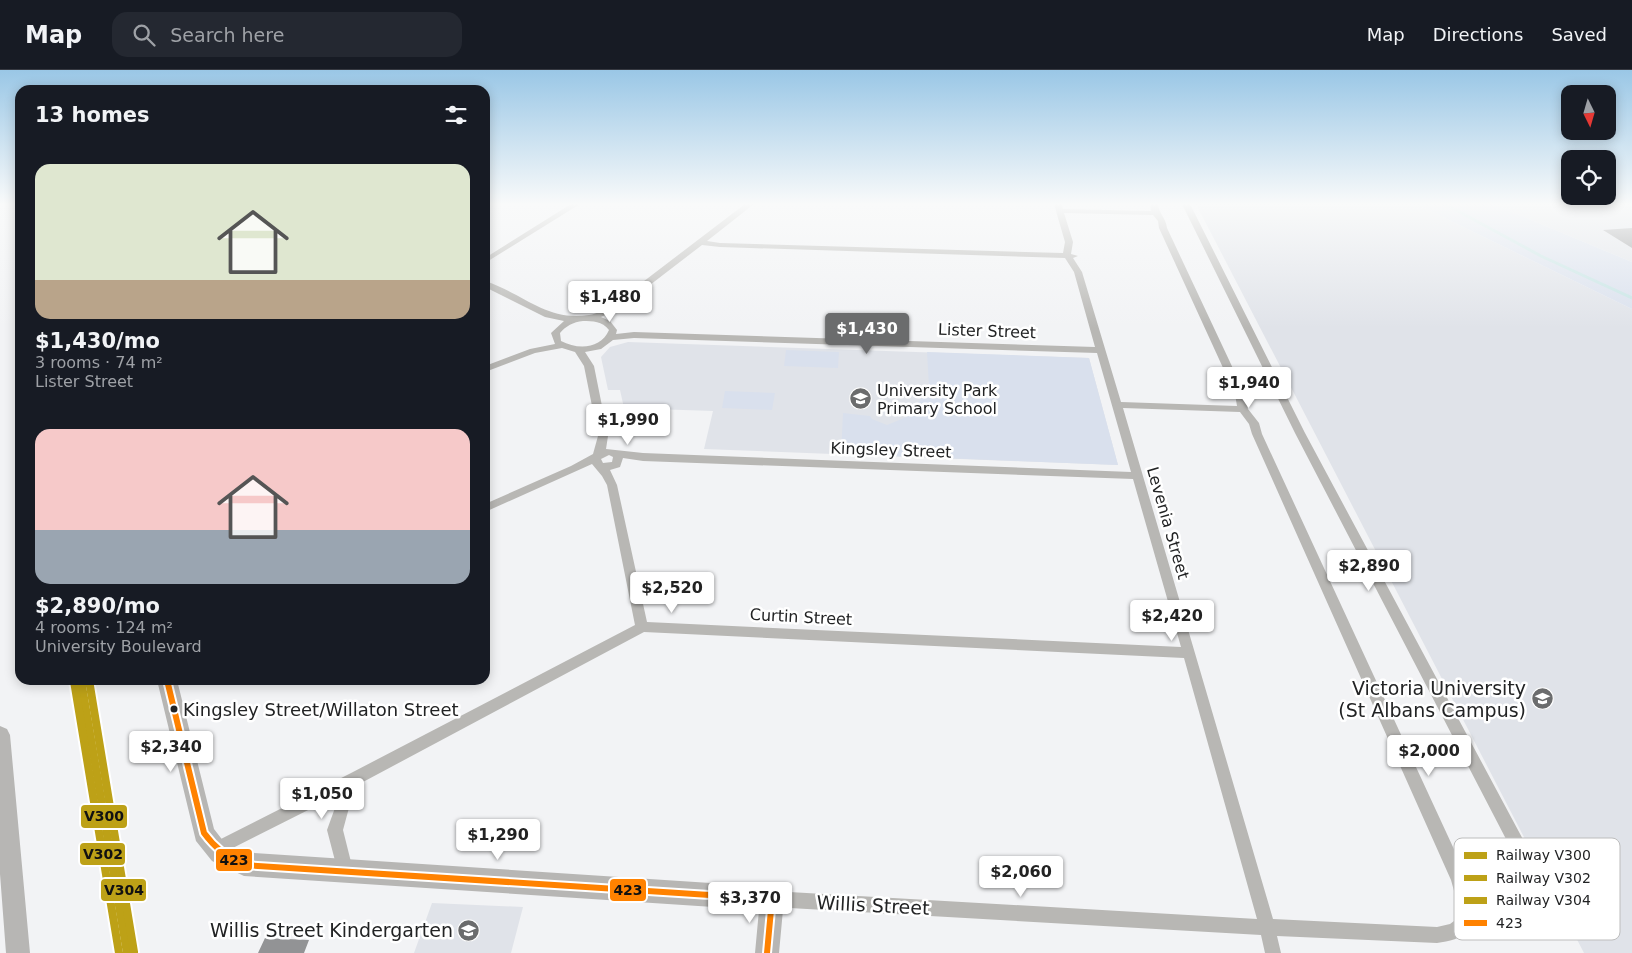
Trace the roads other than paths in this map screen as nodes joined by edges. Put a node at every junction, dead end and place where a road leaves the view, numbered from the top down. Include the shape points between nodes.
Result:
1 (510, 245) edge
2 (697, 245) edge
3 (727, 245) edge
4 (1069, 245) edge
5 (1171, 245) edge
6 (1207, 245) edge
7 (1071, 256) junction
8 (490, 258) edge
9 (490, 286) edge
10 (618, 306) junction
11 (548, 315) junction
12 (592, 318) junction
13 (573, 320) junction
14 (559, 328) junction
15 (610, 330) junction
16 (558, 342) junction
17 (594, 347) junction
18 (579, 350) junction
19 (1100, 350) junction
20 (589, 366) junction
21 (490, 367) edge
22 (1116, 405) junction
23 (1238, 409) junction
24 (603, 436) junction
25 (643, 457) joint
26 (616, 458) junction
27 (599, 461) junction
28 (1138, 476) junction
29 (612, 485) junction
30 (490, 506) edge
31 (642, 627) junction
32 (1189, 653) junction
33 (168, 685) edge
34 (0, 735) edge
35 (358, 777) junction
36 (4, 811) edge
37 (1514, 838) edge
38 (214, 850) junction
39 (1454, 868) edge
40 (345, 870) junction
41 (772, 899) junction
42 (1267, 928) junction
43 (1454, 933) edge
44 (18, 953) edge
45 (767, 953) edge
46 (1273, 953) edge

1 - 8 street
2 - 10 street
3 - 7 street
4 - 7 street
5 - 23 street via 1236,387 1232,404
6 - 37 street via 1300,433
7 - 19 street, Levenia Street
9 - 11 street
10 - 12 street
10 - 15 street
11 - 13 street
11 - 14 street
12 - 13 street
12 - 15 street
13 - 14 street
14 - 16 street
15 - 17 street
15 - 19 street, Lister Street via 634,335
16 - 18 street
16 - 21 street
17 - 18 street
17 - 20 street
18 - 20 street
19 - 22 street, Levenia Street
20 - 24 street
22 - 23 street
22 - 28 street, Levenia Street
23 - 39 street via 1257,434
24 - 26 street
24 - 27 street
25 - 26 street, Kingsley Street
25 - 28 street, Kingsley Street
26 - 27 street
26 - 27 street via 606,452
26 - 29 street
27 - 29 street
27 - 30 street
28 - 32 street, Levenia Street
29 - 31 street
31 - 32 street, Curtin Street
31 - 35 street
32 - 42 street, Levenia Street
33 - 38 street via 204,833
34 - 36 street
35 - 38 street
35 - 40 street via 344,802 335,830
36 - 44 street
38 - 40 street, Willis Street via 244,865
40 - 41 street, Willis Street
41 - 42 street, Willis Street
41 - 45 street
42 - 43 street, Willis Street via 1437,935
42 - 46 street, Levenia Street

